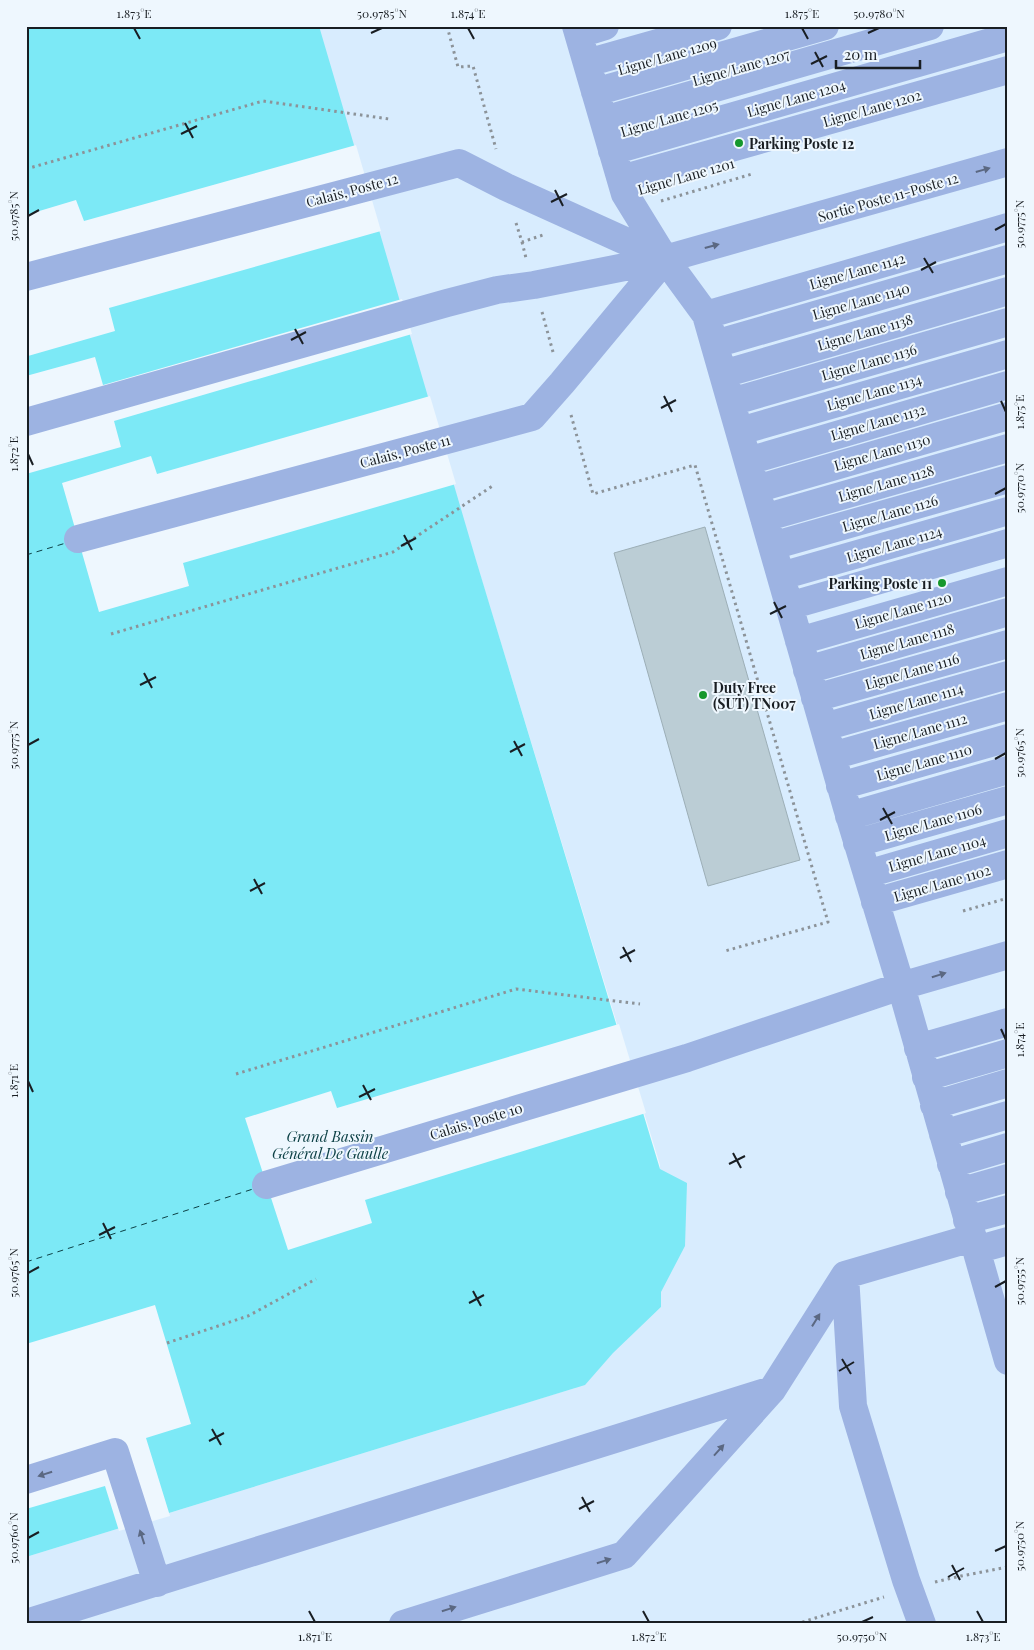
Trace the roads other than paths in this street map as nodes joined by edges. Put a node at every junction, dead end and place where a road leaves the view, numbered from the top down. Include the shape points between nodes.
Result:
1 (606, 26) edge
2 (659, 26) edge
3 (718, 26) edge
4 (771, 26) edge
5 (824, 26) edge
6 (882, 26) edge
7 (930, 26) edge
8 (990, 26) edge
9 (1008, 37) edge
10 (1008, 53) edge
11 (1008, 70) edge
12 (1008, 84) edge
13 (602, 114) edge
14 (1008, 162) edge
15 (1008, 227) edge
16 (1008, 243) edge
17 (665, 259) junction
18 (1008, 259) edge
19 (1008, 275) edge
20 (26, 277) edge
21 (1008, 291) edge
22 (1008, 306) edge
23 (1008, 322) edge
24 (1008, 338) edge
25 (1008, 354) edge
26 (1008, 369) edge
27 (1008, 385) edge
28 (1008, 401) edge
29 (1008, 416) edge
30 (26, 422) edge
31 (1008, 432) edge
32 (1008, 448) edge
33 (1008, 464) edge
34 (1008, 479) edge
35 (1008, 495) edge
36 (1008, 511) edge
37 (1008, 526) edge
38 (78, 539) dead end
39 (1008, 543) edge
40 (1008, 558) edge
41 (1008, 580) edge
42 (1008, 596) edge
43 (1008, 612) edge
44 (792, 616) junction
45 (1008, 628) edge
46 (1008, 644) edge
47 (1008, 660) edge
48 (1008, 675) edge
49 (1008, 691) edge
50 (1008, 706) edge
51 (1008, 723) edge
52 (1008, 738) edge
53 (1008, 753) edge
54 (1008, 770) edge
55 (1008, 785) edge
56 (1008, 800) edge
57 (1008, 816) edge
58 (1008, 833) edge
59 (1008, 848) edge
60 (1008, 864) edge
61 (1008, 878) edge
62 (1008, 955) edge
63 (901, 986) junction
64 (1008, 1022) edge
65 (1008, 1038) edge
66 (1008, 1052) edge
67 (1008, 1067) edge
68 (1008, 1083) edge
69 (1008, 1100) edge
70 (1008, 1115) edge
71 (1008, 1131) edge
72 (1008, 1147) edge
73 (1008, 1163) edge
74 (1008, 1178) edge
75 (266, 1185) dead end
76 (1008, 1193) edge
77 (1008, 1209) edge
78 (1008, 1224) edge
79 (973, 1231) edge
80 (1008, 1241) edge
81 (1008, 1257) edge
82 (845, 1275) junction
83 (772, 1390) junction
84 (26, 1480) edge
85 (157, 1583) junction
86 (26, 1623) edge
87 (403, 1624) edge
88 (922, 1624) edge

1 - 13 lane
2 - 13 lane
3 - 13 lane
4 - 13 lane, Ligne/Lane 1209
5 - 13 lane
6 - 13 lane, Ligne/Lane 1207
7 - 13 lane
8 - 13 lane, Ligne/Lane 1205
9 - 13 lane, Ligne/Lane 1204
10 - 13 lane
11 - 13 lane, Ligne/Lane 1202
12 - 13 lane, Ligne/Lane 1201
13 - 17 lane
17 -> 14 lane, Sortie Poste 11-Poste 12
15 - 44 lane, Ligne/Lane 1142
16 - 44 lane
17 - 20 lane, Calais, Poste 12 via 459,163
17 - 30 lane, Sortie Poste 11-Poste 12 via 497,290
17 - 38 lane, Calais, Poste 11 via 532,416
17 - 44 lane
18 - 44 lane, Ligne/Lane 1140
19 - 44 lane
21 - 44 lane, Ligne/Lane 1138
22 - 44 lane
23 - 44 lane, Ligne/Lane 1136
24 - 44 lane
25 - 44 lane, Ligne/Lane 1134
26 - 44 lane
27 - 44 lane, Ligne/Lane 1132
28 - 44 lane
29 - 44 lane, Ligne/Lane 1130
31 - 44 lane
32 - 44 lane, Ligne/Lane 1128
33 - 44 lane
34 - 44 lane, Ligne/Lane 1126
35 - 44 lane
36 - 44 lane, Ligne/Lane 1124
37 - 44 lane
39 - 44 lane
40 - 44 lane
41 - 44 lane, Ligne/Lane 1120
42 - 44 lane
43 - 44 lane, Ligne/Lane 1118
44 - 45 lane
44 - 46 lane, Ligne/Lane 1116
44 - 47 lane
44 - 48 lane, Ligne/Lane 1114
44 - 49 lane
44 - 50 lane, Ligne/Lane 1112
44 - 51 lane
44 - 52 lane, Ligne/Lane 1110
44 - 53 lane
44 - 54 lane
44 - 55 lane
44 - 56 lane, Ligne/Lane 1106
44 - 57 lane
44 - 58 lane, Ligne/Lane 1104
44 - 59 lane
44 - 60 lane, Ligne/Lane 1102
44 - 61 lane
44 - 63 lane
63 -> 62 lane, Calais, Poste 10
63 - 75 lane, Calais, Poste 10 via 687,1058
63 - 79 lane
64 - 79 lane
65 - 79 lane
66 - 79 lane
67 - 79 lane
68 - 79 lane
69 - 79 lane
70 - 79 lane
71 - 79 lane
72 - 79 lane
73 - 79 lane
74 - 79 lane
76 - 79 lane
77 - 79 lane
78 - 79 lane
79 - 80 lane
79 - 81 lane
79 - 82 lane
83 -> 82 lane
82 - 88 lane via 853,1406
83 - 85 lane
87 -> 83 lane via 624,1555
85 -> 84 lane via 115,1452
85 - 86 lane

